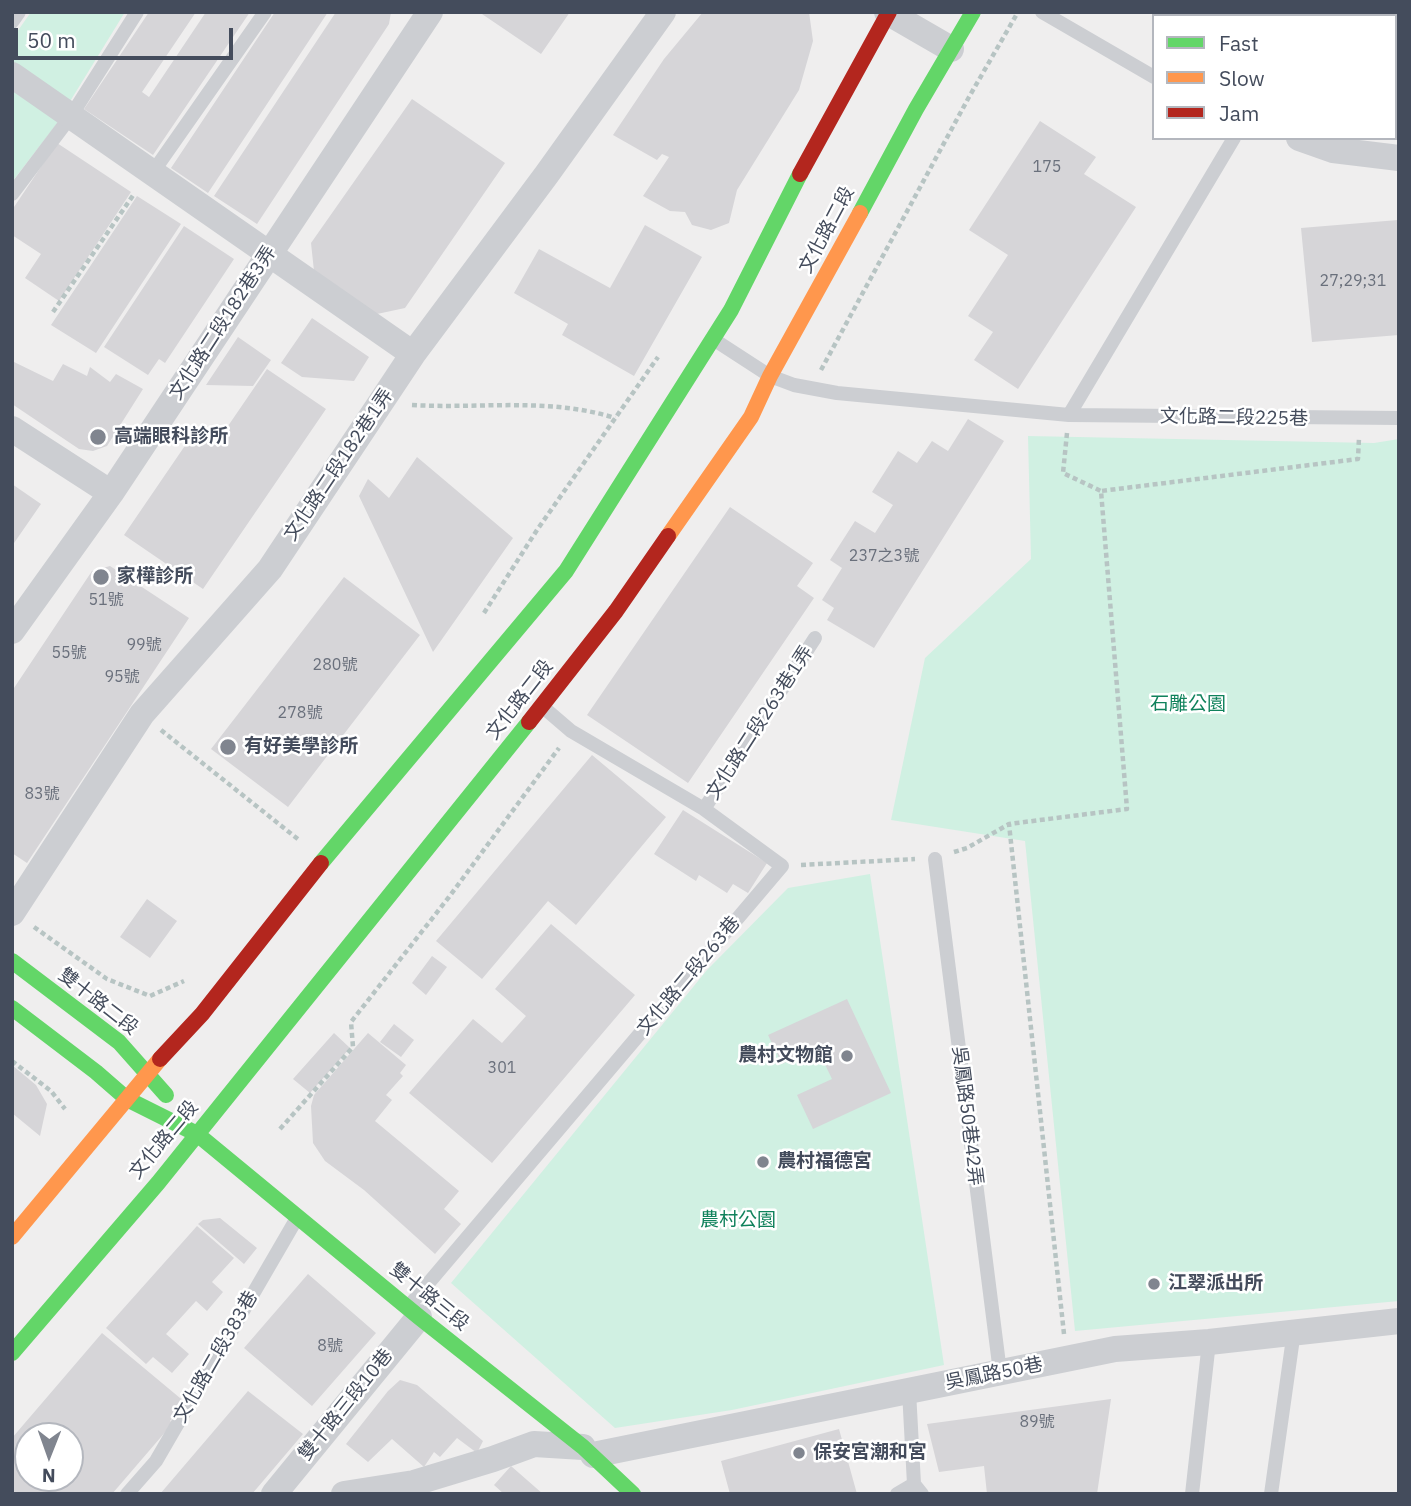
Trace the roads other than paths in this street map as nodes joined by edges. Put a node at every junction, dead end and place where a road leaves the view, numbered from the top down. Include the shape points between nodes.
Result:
1 (19, 12) edge
2 (137, 12) edge
3 (265, 12) edge
4 (430, 12) edge
5 (663, 12) edge
6 (973, 12) edge
7 (1042, 12) edge
8 (889, 13) edge
9 (12, 22) edge
10 (951, 49) junction
11 (12, 75) edge
12 (1152, 75) edge
13 (71, 116) junction
14 (1233, 140) edge
15 (1305, 140) edge
16 (1399, 158) edge
17 (153, 172) junction
18 (12, 194) edge
19 (269, 253) junction
20 (712, 338) junction
21 (413, 354) junction
22 (770, 376) junction
23 (1069, 415) junction
24 (1399, 418) edge
25 (12, 429) edge
26 (111, 493) junction
27 (12, 631) edge
28 (816, 638) dead end
29 (542, 706) junction
30 (704, 809) junction
31 (935, 859) road end
32 (13, 912) edge
33 (12, 961) edge
34 (12, 1008) edge
35 (148, 1072) junction
36 (127, 1099) junction
37 (197, 1134) junction
38 (298, 1216) junction
39 (12, 1237) edge
40 (413, 1312) junction
41 (1399, 1321) edge
42 (1294, 1331) junction
43 (1209, 1342) junction
44 (12, 1353) edge
45 (1000, 1373) junction
46 (909, 1391) junction
47 (588, 1451) junction
48 (416, 1488) edge
49 (918, 1489) edge
50 (127, 1494) edge
51 (274, 1494) edge
52 (344, 1494) edge
53 (633, 1494) edge
54 (897, 1494) edge
55 (1192, 1494) edge
56 (1271, 1494) edge

1 - 9 lane
2 - 13 lane
3 - 17 lane
4 - 19 street, 文化路二段182巷3弄
5 - 21 street, 文化路二段182巷1弄
6 - 10 main road, 文化路二段
7 - 12 lane
8 - 10 street
8 - 20 main road
10 - 22 main road, 文化路二段
11 - 13 street
13 - 17 street
13 - 18 lane
14 - 23 lane
15 - 16 street via 1333,150
17 - 19 street
19 - 21 street
19 - 26 street, 文化路二段182巷3弄
20 - 22 lane, 文化路二段225巷
20 - 35 main road via 566,571 327,855 202,1014
21 - 32 street, 文化路二段182巷1弄 via 270,569 142,714
22 - 23 lane, 文化路二段225巷 via 837,393
22 - 29 main road, 文化路二段 via 751,417 616,611
23 - 24 lane, 文化路二段225巷
25 - 26 street
26 - 27 street, 文化路二段182巷3弄
28 - 30 lane, 文化路二段263巷1弄
29 - 30 lane via 571,732
29 - 37 main road, 文化路二段
30 - 40 lane, 文化路二段263巷 via 782,866
31 - 45 lane, 吳鳳路50巷42弄
33 - 35 main road, 雙十路二段 via 120,1042
34 - 36 main road
35 - 36 main road
35 - 37 main road, 雙十路二段
36 - 37 main road
36 - 39 main road
37 - 38 main road, 雙十路三段
37 - 44 main road, 文化路二段
38 - 40 main road, 雙十路三段
38 - 50 lane, 文化路二段383巷 via 156,1461
40 - 47 main road, 雙十路三段
40 - 51 street, 雙十路三段10巷
41 - 42 street, 吳鳳路50巷
42 - 43 street, 吳鳳路50巷
42 - 56 lane
43 - 45 street, 吳鳳路50巷 via 1115,1349
43 - 55 lane
45 - 46 street, 吳鳳路50巷
46 - 47 street, 吳鳳路50巷
46 - 49 lane
47 - 48 street, 吳鳳路50巷 via 534,1444
47 - 53 main road, 雙十路三段
48 - 52 street, 吳鳳路50巷
49 - 54 lane

